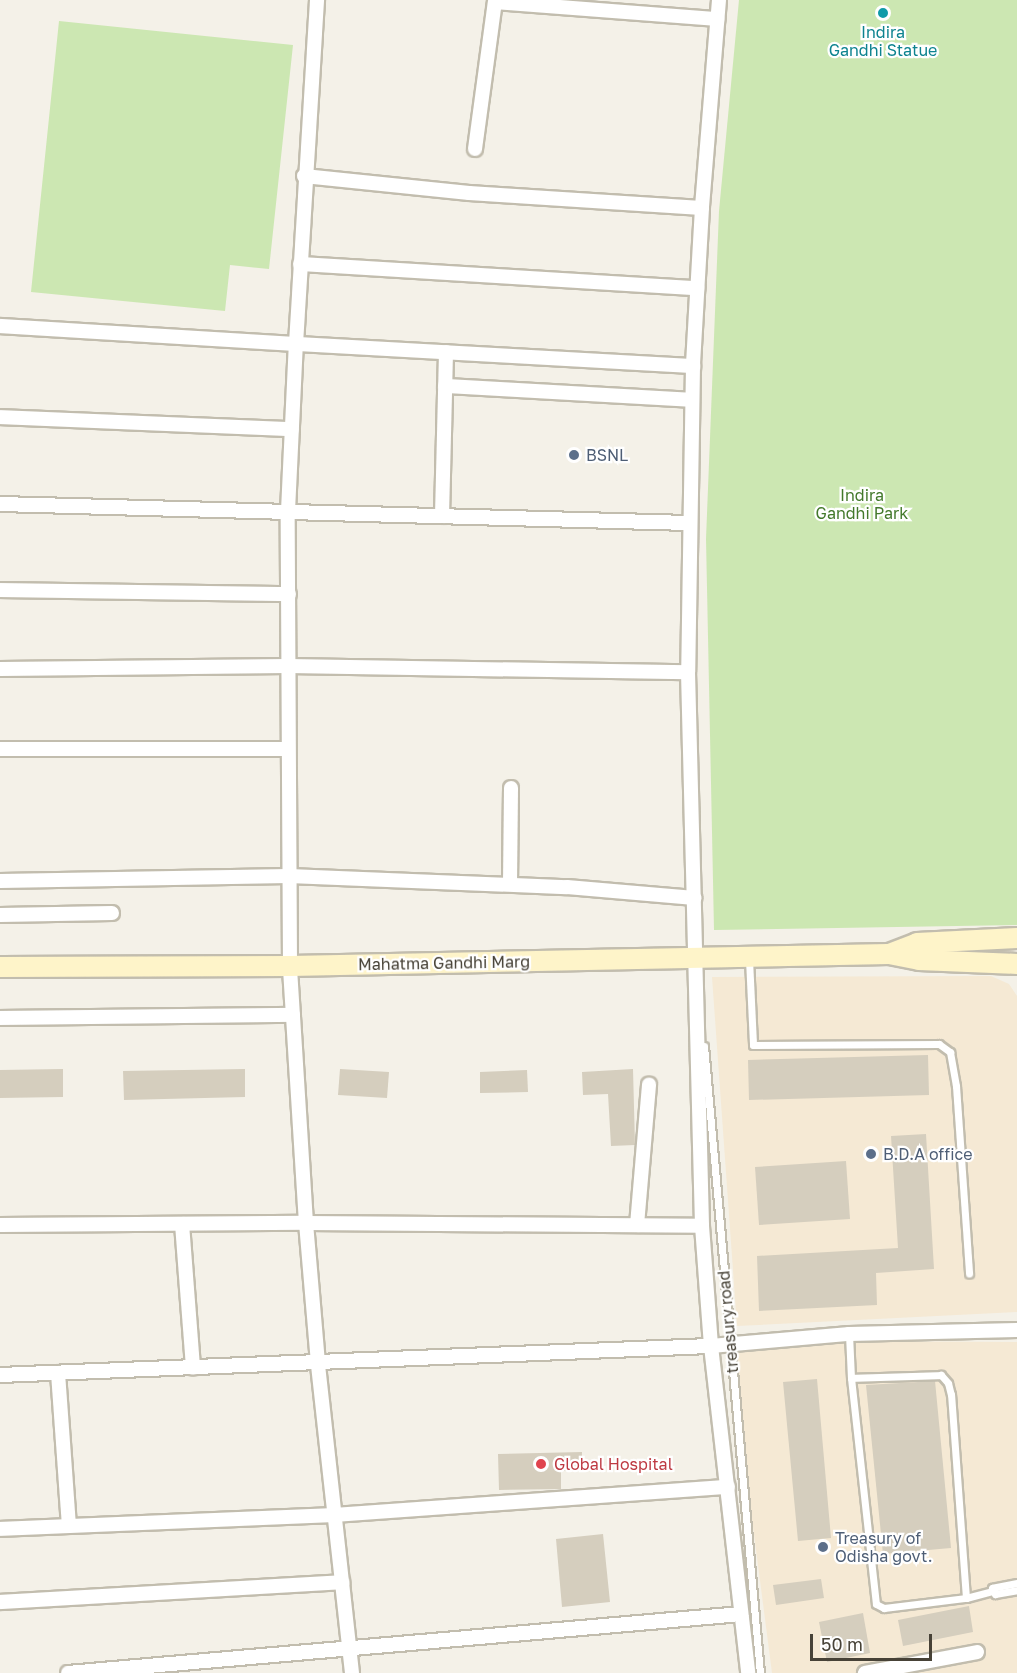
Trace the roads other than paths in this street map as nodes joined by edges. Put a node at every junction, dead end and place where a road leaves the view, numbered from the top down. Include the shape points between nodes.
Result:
1 (318, 0) edge
2 (719, 0) edge
3 (717, 19) junction
4 (475, 149) dead end
5 (304, 176) junction
6 (702, 208) junction
7 (300, 264) junction
8 (697, 288) junction
9 (0, 326) edge
10 (296, 344) junction
11 (446, 352) junction
12 (693, 366) junction
13 (445, 386) junction
14 (692, 400) junction
15 (0, 417) edge
16 (292, 429) junction
17 (0, 504) edge
18 (288, 511) junction
19 (441, 516) junction
20 (689, 523) junction
21 (0, 590) edge
22 (289, 594) junction
23 (288, 666) junction
24 (0, 669) edge
25 (688, 672) junction
26 (288, 749) junction
27 (0, 750) edge
28 (511, 788) dead end
29 (289, 876) junction
30 (0, 881) edge
31 (510, 884) junction
32 (695, 898) junction
33 (112, 913) dead end
34 (0, 915) edge
35 (1017, 938) edge
36 (889, 954) junction
37 (749, 957) junction
38 (1017, 964) edge
39 (697, 965) junction
40 (290, 966) junction
41 (0, 967) edge
42 (293, 1015) junction
43 (0, 1018) edge
44 (649, 1085) dead end
45 (306, 1223) junction
46 (182, 1224) junction
47 (0, 1225) edge
48 (637, 1225) junction
49 (702, 1226) junction
50 (969, 1274) dead end
51 (1017, 1330) edge
52 (849, 1334) junction
53 (730, 1344) junction
54 (711, 1346) junction
55 (318, 1363) junction
56 (193, 1368) junction
57 (58, 1373) junction
58 (0, 1375) edge
59 (851, 1378) junction
60 (728, 1487) junction
61 (334, 1515) junction
62 (69, 1526) junction
63 (0, 1529) edge
64 (342, 1582) junction
65 (1017, 1583) edge
66 (1017, 1590) edge
67 (992, 1591) junction
68 (966, 1598) junction
69 (0, 1602) edge
70 (741, 1614) junction
71 (350, 1650) junction
72 (977, 1652) dead end
73 (101, 1672) edge
74 (68, 1673) edge
75 (352, 1673) edge
76 (748, 1673) edge
77 (760, 1673) edge
78 (865, 1673) edge

1 - 5 street
2 - 3 street
3 - 4 street via 495,2
3 - 6 street
5 - 6 street via 469,193
5 - 7 street
6 - 8 street
7 - 8 street
7 - 10 street
8 - 12 street
9 - 10 street
10 - 11 street
10 - 16 street
11 - 12 street
11 - 13 street
12 - 14 street
13 - 14 street
13 - 19 street
14 - 20 street
15 - 16 street
16 - 18 street
17 - 18 street
18 - 19 street
18 - 22 street
19 - 20 street
20 - 25 street
21 - 22 street
22 - 23 street
23 - 24 street
23 - 25 street
23 - 26 street
25 - 32 street
26 - 27 street
26 - 29 street
28 - 31 street
29 - 30 street
29 - 31 street
29 - 40 street
31 - 32 street
32 - 39 street
33 - 34 street
35 - 36 main road, Mahatma Gandhi Marg via 917,943
36 - 37 main road, Mahatma Gandhi Marg
36 - 38 main road, Mahatma Gandhi Marg via 919,960
37 - 39 main road, Mahatma Gandhi Marg
37 - 50 lane via 753,1046 939,1044 950,1052 956,1086
39 - 40 main road, Mahatma Gandhi Marg
39 - 49 street
39 - 53 lane, treasury road
40 - 41 main road, Mahatma Gandhi Marg
40 - 42 street
42 - 43 street
42 - 45 street
44 - 48 street
45 - 46 street
45 - 48 street
45 - 55 street
46 - 47 street
46 - 56 street
48 - 49 street
49 - 54 street
51 - 52 street
52 - 53 street
52 - 59 lane
53 - 54 street
53 - 77 lane, treasury road
54 - 55 street
54 - 60 street
55 - 56 street
55 - 61 street
56 - 57 street
57 - 58 street
57 - 62 street
59 - 68 lane via 941,1375 948,1383
59 - 68 lane via 876,1604 884,1608
60 - 61 street
60 - 70 street
61 - 62 street
61 - 64 street
62 - 63 street
64 - 69 street
64 - 71 street
65 - 67 lane via 993,1587
66 - 67 lane via 995,1594
67 - 68 lane
70 - 71 street
70 - 76 street
71 - 73 street
71 - 75 street
72 - 78 street
73 - 74 street

